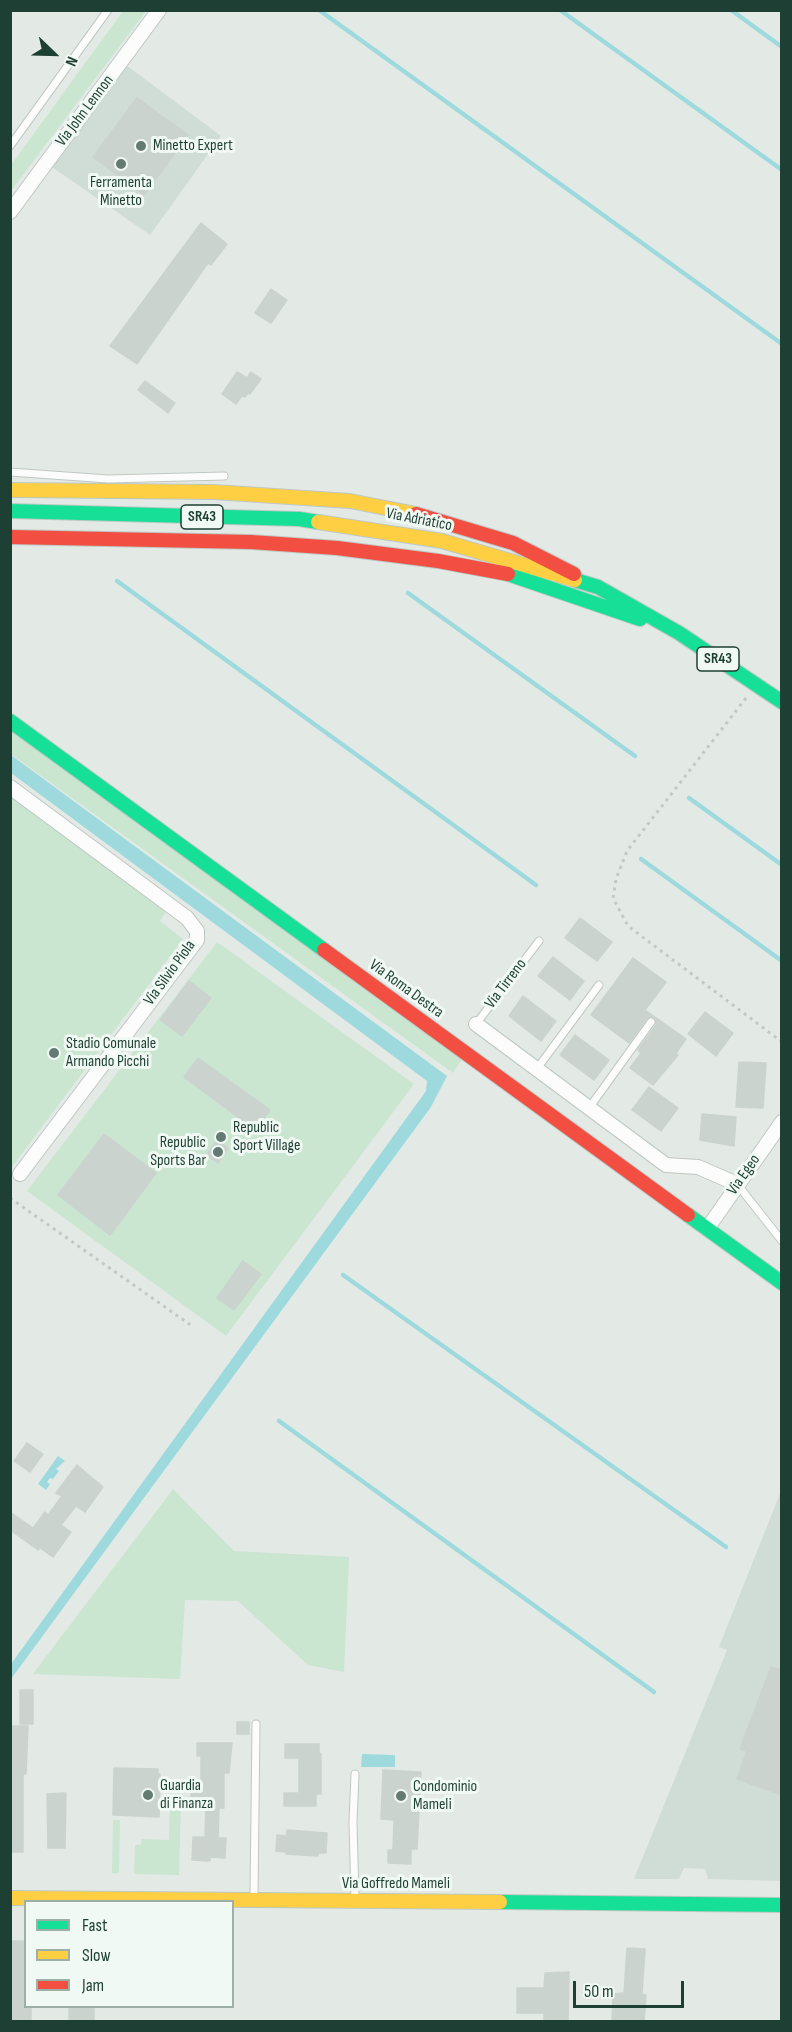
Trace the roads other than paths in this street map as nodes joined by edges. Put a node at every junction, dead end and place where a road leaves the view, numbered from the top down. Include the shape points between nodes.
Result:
1 (108, 10) edge
2 (159, 10) edge
3 (10, 146) edge
4 (10, 212) edge
5 (10, 471) edge
6 (224, 476) dead end
7 (10, 490) edge
8 (10, 511) edge
9 (10, 537) edge
10 (598, 587) junction
11 (679, 633) junction
12 (782, 702) edge
13 (10, 721) edge
14 (10, 787) edge
15 (538, 941) dead end
16 (599, 986) dead end
17 (651, 1022) dead end
18 (476, 1024) joint
19 (536, 1070) junction
20 (589, 1108) junction
21 (782, 1122) edge
22 (20, 1174) dead end
23 (737, 1184) junction
24 (707, 1229) junction
25 (782, 1241) edge
26 (782, 1283) edge
27 (256, 1724) dead end
28 (355, 1774) dead end
29 (10, 1898) edge
30 (254, 1900) junction
31 (355, 1901) junction
32 (782, 1905) edge

1 - 3 lane
2 - 4 street, Via John Lennon
5 - 6 lane via 108,479
7 - 10 main road via 301,496 397,508 513,543
8 - 10 main road, Via Adriatico / SR43 via 299,519 344,524 442,541
9 - 11 main road via 251,542 438,561 509,574
10 - 11 main road, Via Adriatico / SR43
11 - 12 main road, Via Adriatico / SR43
13 - 24 main road, Via Roma Destra
14 - 22 street, Via Silvio Piola via 187,918 197,931 197,940
15 - 18 lane, Via Tirreno
16 - 19 lane
17 - 20 lane
18 - 19 street, Via Tirreno
19 - 20 street, Via Tirreno
20 - 23 street, Via Tirreno via 666,1165 698,1167
21 - 23 street, Via Egeo
23 - 24 street, Via Egeo
23 - 25 lane
24 - 26 main road, Via Roma Destra
27 - 30 lane
28 - 31 lane
29 - 30 main road, Via Goffredo Mameli
30 - 31 main road, Via Goffredo Mameli
31 - 32 main road, Via Goffredo Mameli

